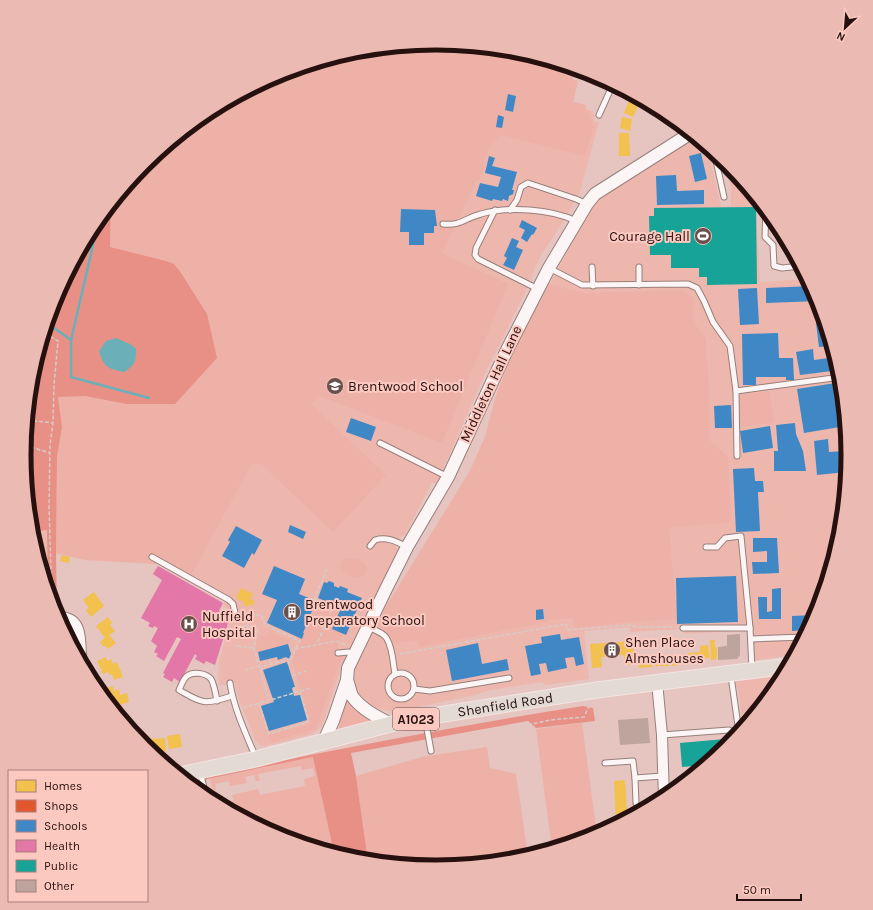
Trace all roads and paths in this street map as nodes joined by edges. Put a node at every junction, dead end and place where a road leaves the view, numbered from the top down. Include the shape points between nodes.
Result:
1 (611, 89) edge
2 (599, 115) dead end
3 (686, 135) edge
4 (716, 161) edge
5 (724, 197) dead end
6 (587, 204) junction
7 (496, 210) junction
8 (510, 210) junction
9 (766, 219) edge
10 (576, 222) junction
11 (443, 224) dead end
12 (639, 266) dead end
13 (592, 267) dead end
14 (794, 267) edge
15 (548, 268) junction
16 (639, 285) junction
17 (593, 286) junction
18 (538, 289) junction
19 (49, 336) edge
20 (834, 378) edge
21 (736, 391) junction
22 (33, 421) edge
23 (53, 423) junction
24 (380, 442) dead end
25 (31, 448) edge
26 (50, 453) junction
27 (737, 456) dead end
28 (448, 476) junction
29 (370, 546) dead end
30 (407, 547) junction
31 (706, 547) dead end
32 (152, 558) dead end
33 (327, 569) dead end
34 (51, 580) edge
35 (235, 613) dead end
36 (66, 618) edge
37 (245, 626) junction
38 (368, 626) junction
39 (683, 628) joint
40 (750, 628) junction
41 (236, 631) dead end
42 (799, 636) edge
43 (301, 638) dead end
44 (751, 639) junction
45 (300, 641) junction
46 (317, 644) junction
47 (237, 646) dead end
48 (254, 648) junction
49 (81, 649) edge
50 (296, 649) junction
51 (351, 650) junction
52 (338, 653) dead end
53 (392, 656) junction
54 (290, 658) junction
55 (270, 659) dead end
56 (272, 664) junction
57 (288, 664) dead end
58 (259, 666) junction
59 (782, 667) edge
60 (245, 670) dead end
61 (262, 670) dead end
62 (752, 670) junction
63 (306, 671) dead end
64 (731, 673) junction
65 (395, 674) junction
66 (292, 676) dead end
67 (509, 678) dead end
68 (347, 680) junction
69 (658, 682) junction
70 (230, 683) dead end
71 (294, 687) dead end
72 (311, 688) dead end
73 (414, 689) junction
74 (597, 690) junction
75 (300, 692) junction
76 (295, 693) junction
77 (232, 696) junction
78 (269, 700) junction
79 (217, 701) junction
80 (259, 703) junction
81 (237, 710) junction
82 (425, 718) junction
83 (391, 724) junction
84 (739, 725) edge
85 (729, 730) dead end
86 (662, 735) junction
87 (516, 737) dead end
88 (324, 741) junction
89 (431, 751) dead end
90 (256, 759) junction
91 (605, 763) dead end
92 (200, 770) junction
93 (186, 773) edge
94 (664, 776) junction
95 (635, 778) junction
96 (204, 787) edge
97 (664, 791) edge
98 (636, 803) dead end

1 - 2 lane
3 - 6 street, Middleton Hall Lane via 595,194
4 - 5 lane
6 - 8 lane via 528,183 521,187 517,200
6 - 10 street, Middleton Hall Lane
7 - 8 lane
7 - 11 lane via 457,224
7 - 18 lane via 476,248 475,255 478,259
8 - 10 lane via 563,215
9 - 14 lane via 766,237 773,245 774,266
10 - 15 street, Middleton Hall Lane
12 - 16 lane
13 - 17 lane
15 - 17 lane via 582,285
15 - 18 street, Middleton Hall Lane
16 - 17 lane
16 - 21 lane via 688,284 697,288 713,322 730,346
18 - 28 street, Middleton Hall Lane
19 - 23 path via 58,341
20 - 21 lane
21 - 27 lane
22 - 23 path
23 - 26 path
24 - 28 lane
25 - 26 path
26 - 34 path
28 - 30 street, Middleton Hall Lane
29 - 30 lane via 376,540 385,539
30 - 38 street, Middleton Hall Lane
31 - 40 lane via 716,547 725,538 741,536
32 - 35 lane via 230,600
33 - 46 path via 315,600 333,606
36 - 49 street via 70,618 80,632
37 - 41 path
37 - 45 path via 251,614 262,616 265,625
37 - 48 path via 258,629
38 - 51 street, Middleton Hall Lane
38 - 53 lane via 387,638
39 - 40 lane
39 - 53 path via 630,625 568,630 566,624
40 - 44 lane
42 - 44 lane
43 - 45 path
44 - 62 lane
45 - 50 path
46 - 50 path
46 - 51 path via 336,641
47 - 48 path
48 - 58 path
50 - 54 path
51 - 52 lane
51 - 68 street, Middleton Hall Lane
53 - 65 lane
54 - 56 path
54 - 57 path
55 - 56 path
56 - 61 path via 261,667
58 - 60 path
58 - 78 path
59 - 62 main road, Shenfield Road / A1023
62 - 64 main road, Shenfield Road / A1023
63 - 66 path
64 - 69 main road, Shenfield Road / A1023
64 - 84 lane
65 - 73 lane via 403,673 410,677 414,682
65 - 73 lane via 390,679 390,693 400,699 410,695
67 - 73 lane via 430,692
68 - 83 street via 352,695 362,707
68 - 88 street, Middleton Hall Lane
69 - 74 main road, Shenfield Road / A1023
69 - 86 street
70 - 77 lane
71 - 76 path
72 - 75 path
74 - 82 main road, Shenfield Road / A1023
74 - 87 path via 584,717 522,726
75 - 76 path
75 - 80 path via 308,722 270,734
76 - 78 path
77 - 79 lane
77 - 81 lane
78 - 80 path
79 - 79 lane via 202,702 179,690 190,674 205,675 211,679
80 - 81 path
81 - 90 lane
82 - 83 main road, Shenfield Road / A1023
82 - 89 lane
83 - 88 main road, Shenfield Road / A1023
85 - 86 lane
86 - 94 street
88 - 90 main road, Shenfield Road / A1023
90 - 92 main road, Shenfield Road / A1023
91 - 95 lane via 633,761
92 - 93 main road, Shenfield Road / A1023
92 - 96 lane
94 - 95 lane
94 - 97 street
95 - 98 lane

